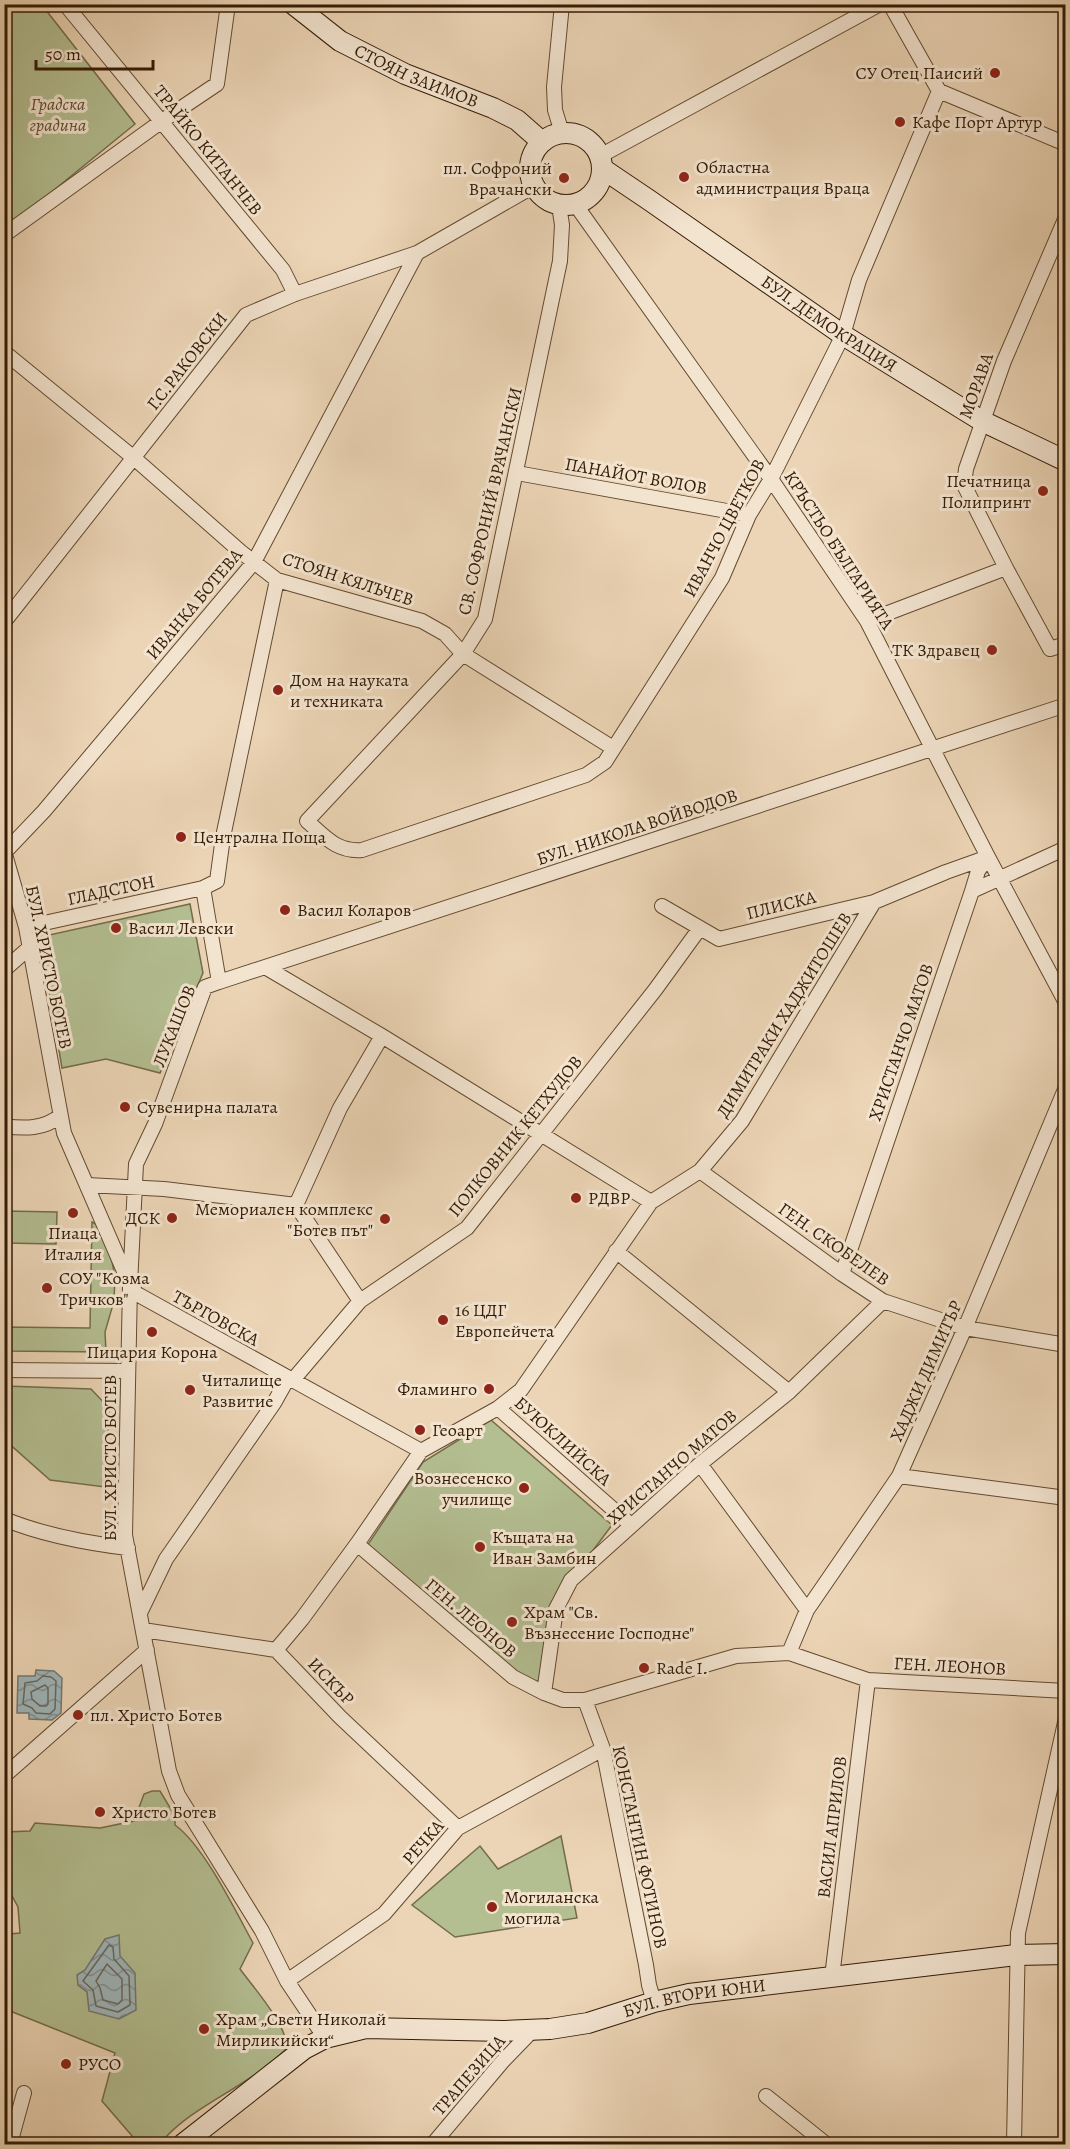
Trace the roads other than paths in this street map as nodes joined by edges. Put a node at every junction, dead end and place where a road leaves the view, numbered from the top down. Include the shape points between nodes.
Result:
1 (65, 4) edge
2 (228, 4) edge
3 (293, 4) edge
4 (562, 4) edge
5 (879, 4) edge
6 (890, 4) edge
7 (939, 91) junction
8 (162, 121) junction
9 (562, 133) junction
10 (542, 142) junction
11 (1065, 144) edge
12 (602, 163) junction
13 (534, 186) junction
14 (567, 204) junction
15 (1065, 217) edge
16 (4, 235) edge
17 (417, 253) junction
18 (295, 294) junction
19 (843, 335) junction
20 (4, 352) edge
21 (982, 421) junction
22 (134, 458) junction
23 (1065, 461) edge
24 (517, 472) junction
25 (771, 479) junction
26 (749, 515) junction
27 (254, 562) junction
28 (1006, 568) junction
29 (277, 580) junction
30 (867, 621) junction
31 (4, 622) edge
32 (1065, 644) edge
33 (463, 654) junction
34 (1065, 705) edge
35 (613, 748) junction
36 (933, 748) junction
37 (328, 839) joint
38 (1065, 848) edge
39 (5, 851) edge
40 (988, 857) junction
41 (1000, 878) junction
42 (203, 888) junction
43 (972, 891) junction
44 (874, 902) junction
45 (662, 906) dead end
46 (26, 927) junction
47 (700, 928) junction
48 (30, 947) junction
49 (265, 968) junction
50 (4, 970) edge
51 (219, 982) junction
52 (1065, 1003) edge
53 (382, 1036) junction
54 (1065, 1087) edge
55 (60, 1116) junction
56 (4, 1126) edge
57 (541, 1134) junction
58 (700, 1171) junction
59 (87, 1185) junction
60 (135, 1188) junction
61 (651, 1202) junction
62 (296, 1205) junction
63 (616, 1251) junction
64 (842, 1274) junction
65 (130, 1285) junction
66 (360, 1301) junction
67 (883, 1301) junction
68 (965, 1328) junction
69 (1065, 1345) edge
70 (4, 1370) edge
71 (127, 1371) junction
72 (290, 1379) junction
73 (789, 1392) junction
74 (498, 1407) junction
75 (421, 1450) junction
76 (700, 1464) junction
77 (899, 1476) junction
78 (1065, 1498) edge
79 (4, 1519) edge
80 (631, 1525) junction
81 (357, 1544) junction
82 (128, 1548) junction
83 (807, 1610) junction
84 (140, 1613) junction
85 (143, 1630) junction
86 (147, 1650) junction
87 (276, 1650) junction
88 (789, 1653) junction
89 (868, 1680) junction
90 (1065, 1691) edge
91 (544, 1694) junction
92 (585, 1700) junction
93 (1065, 1718) edge
94 (603, 1749) junction
95 (4, 1776) edge
96 (458, 1828) junction
97 (1065, 1954) edge
98 (1016, 1955) junction
99 (832, 1977) junction
100 (287, 1981) junction
101 (654, 2002) junction
102 (533, 2030) junction
103 (325, 2038) junction
104 (24, 2093) dead end
105 (766, 2096) dead end
106 (10, 2145) edge
107 (183, 2145) edge
108 (433, 2145) edge
109 (826, 2145) edge
110 (1014, 2145) edge

1 - 8 street, ТРАЙКО КИТАНЧЕВ
2 - 8 street via 217,84
3 - 10 street, СТОЯН ЗАИМОВ via 340,41 405,74 516,119
4 - 9 street via 555,110
5 - 12 street
6 - 7 street
7 - 11 street
7 - 19 street, ИВАНЧО ЦВЕТКОВ via 859,280
8 - 16 street
8 - 18 street, ТРАЙКО КИТАНЧЕВ via 283,270
9 - 10 street
9 - 12 street via 585,138
10 - 13 street via 530,167
12 - 14 street via 602,179 592,195
12 - 19 street, БУЛ. ДЕМОКРАЦИЯ
13 - 14 street via 549,201
13 - 17 street, Г.С.РАКОВСКИ
14 - 24 street, СВ. СОФРОНИЙ ВРАЧАНСКИ via 560,261
14 - 25 street, КРЪСТЬО БЪЛГАРИЯТА
15 - 21 street, МОРАВА
17 - 18 street, Г.С.РАКОВСКИ
17 - 27 street, ИВАНКА БОТЕВА
18 - 22 street, Г.С.РАКОВСКИ via 246,315
19 - 21 street, БУЛ. ДЕМОКРАЦИЯ
19 - 25 street, ИВАНЧО ЦВЕТКОВ
20 - 22 street, СТОЯН КЯЛЪЧЕВ
21 - 23 street, БУЛ. ДЕМОКРАЦИЯ
21 - 28 street, МОРАВА via 964,485
22 - 27 street, СТОЯН КЯЛЪЧЕВ
22 - 31 street, Г.С.РАКОВСКИ
24 - 26 street, ПАНАЙОТ ВОЛОВ
24 - 33 street, СВ. СОФРОНИЙ ВРАЧАНСКИ via 485,619
25 - 26 street, ИВАНЧО ЦВЕТКОВ
25 - 30 street, КРЪСТЬО БЪЛГАРИЯТА
26 - 35 street, ИВАНЧО ЦВЕТКОВ via 722,578
27 - 29 street, СТОЯН КЯЛЪЧЕВ
27 - 39 street, ИВАНКА БОТЕВА via 44,811
28 - 30 street
28 - 32 street, МОРАВА via 1050,649
29 - 33 street, СТОЯН КЯЛЪЧЕВ via 422,621 445,634
29 - 42 street via 217,881
30 - 36 street, КРЪСТЬО БЪЛГАРИЯТА
33 - 35 street, СТОЯН КЯЛЪЧЕВ
33 - 37 street, СВ. СОФРОНИЙ ВРАЧАНСКИ via 307,822
34 - 36 street, БУЛ. НИКОЛА ВОЙВОДОВ
35 - 37 street, ИВАНЧО ЦВЕТКОВ via 605,762 586,775 362,850 340,848
36 - 40 street, КРЪСТЬО БЪЛГАРИЯТА
36 - 49 street, БУЛ. НИКОЛА ВОЙВОДОВ
38 - 41 street
39 - 46 street, БУЛ. ХРИСТО БОТЕВ
40 - 41 street, КРЪСТЬО БЪЛГАРИЯТА
40 - 43 street, ХРИСТАНЧО МАТОВ via 978,871
40 - 44 street, ПЛИСКА
41 - 43 street
41 - 52 street, КРЪСТЬО БЪЛГАРИЯТА
42 - 46 street, ГЛАДСТОН
42 - 51 street, ЛУКАШОВ
43 - 64 street, ХРИСТАНЧО МАТОВ
44 - 47 street, ПЛИСКА via 719,939
44 - 58 street, ДИМИТРАКИ ХАДЖИТОШЕВ via 742,1121
45 - 47 street, ПЛИСКА
46 - 48 street, БУЛ. ХРИСТО БОТЕВ
47 - 57 street, ПОЛКОВНИК КЕТХУДОВ
48 - 50 street
48 - 55 street, БУЛ. ХРИСТО БОТЕВ
49 - 51 street, БУЛ. НИКОЛА ВОЙВОДОВ
49 - 53 street
51 - 60 street, ЛУКАШОВ via 205,987 136,1164
53 - 57 street
53 - 62 street via 340,1108
54 - 68 street, ХАДЖИ ДИМИТЪР
55 - 56 street via 37,1127
55 - 59 street, БУЛ. ХРИСТО БОТЕВ
57 - 61 street
57 - 66 street, ПОЛКОВНИК КЕТХУДОВ via 467,1228
58 - 61 street, ДИМИТРАКИ ХАДЖИТОШЕВ
58 - 64 street, ГЕН. СКОБЕЛЕВ
59 - 60 street
59 - 65 street, БУЛ. ХРИСТО БОТЕВ
60 - 62 street
60 - 65 street, ЛУКАШОВ
61 - 63 street, ДИМИТРАКИ ХАДЖИТОШЕВ
62 - 66 street
63 - 73 street
63 - 74 street, ДИМИТРАКИ ХАДЖИТОШЕВ via 521,1390
64 - 67 street, ГЕН. СКОБЕЛЕВ
65 - 71 street, БУЛ. ХРИСТО БОТЕВ
65 - 72 street, ТЪРГОВСКА via 137,1294
66 - 72 street, ПОЛКОВНИК КЕТХУДОВ via 307,1365
67 - 68 street, ГЕН. СКОБЕЛЕВ
67 - 73 street, ХРИСТАНЧО МАТОВ
68 - 69 street, ГЕН. СКОБЕЛЕВ
68 - 77 street, ХАДЖИ ДИМИТЪР
70 - 71 street
71 - 82 street, БУЛ. ХРИСТО БОТЕВ
72 - 75 street, ТЪРГОВСКА
72 - 84 street via 166,1560
73 - 76 street, ХРИСТАНЧО МАТОВ
74 - 75 street, ДИМИТРАКИ ХАДЖИТОШЕВ
74 - 80 street, БУЮКЛИЙСКА
75 - 81 street, ДИМИТРАКИ ХАДЖИТОШЕВ
76 - 80 street, ХРИСТАНЧО МАТОВ
76 - 83 street
77 - 78 street
77 - 83 street, ХАДЖИ ДИМИТЪР
79 - 82 street via 92,1543
80 - 91 street, ХРИСТАНЧО МАТОВ via 571,1580 556,1609
81 - 87 street, ДИМИТРАКИ ХАДЖИТОШЕВ
81 - 91 street, ГЕН. ЛЕОНОВ via 513,1677
82 - 84 street, БУЛ. ХРИСТО БОТЕВ
83 - 88 street, ХАДЖИ ДИМИТЪР
84 - 85 street, БУЛ. ХРИСТО БОТЕВ
85 - 86 street, БУЛ. ХРИСТО БОТЕВ
85 - 87 street
86 - 95 street
86 - 100 street, БУЛ. ХРИСТО БОТЕВ via 167,1760 178,1795 262,1931
87 - 96 street, ИСКЪР via 340,1717
88 - 89 street, ГЕН. ЛЕОНОВ
88 - 92 street, ГЕН. ЛЕОНОВ via 736,1656
89 - 90 street, ГЕН. ЛЕОНОВ
89 - 99 street, ВАСИЛ АПРИЛОВ
91 - 92 street, ГЕН. ЛЕОНОВ via 563,1700
92 - 94 street, КОНСТАНТИН ФОТИНОВ
93 - 98 street via 1022,1910
94 - 96 street, РЕЧКА
94 - 101 street, КОНСТАНТИН ФОТИНОВ
96 - 100 street, РЕЧКА via 384,1914
97 - 98 street, БУЛ. ВТОРИ ЮНИ
98 - 99 street, БУЛ. ВТОРИ ЮНИ
98 - 110 street
99 - 101 street, БУЛ. ВТОРИ ЮНИ via 689,1994
100 - 103 street, БУЛ. ХРИСТО БОТЕВ
101 - 102 street, БУЛ. ВТОРИ ЮНИ via 588,2023
102 - 103 street, БУЛ. ВТОРИ ЮНИ via 382,2027
102 - 108 street, ТРАПЕЗИЦА
103 - 107 street, БУЛ. ВТОРИ ЮНИ via 293,2058
104 - 106 street
105 - 109 street

